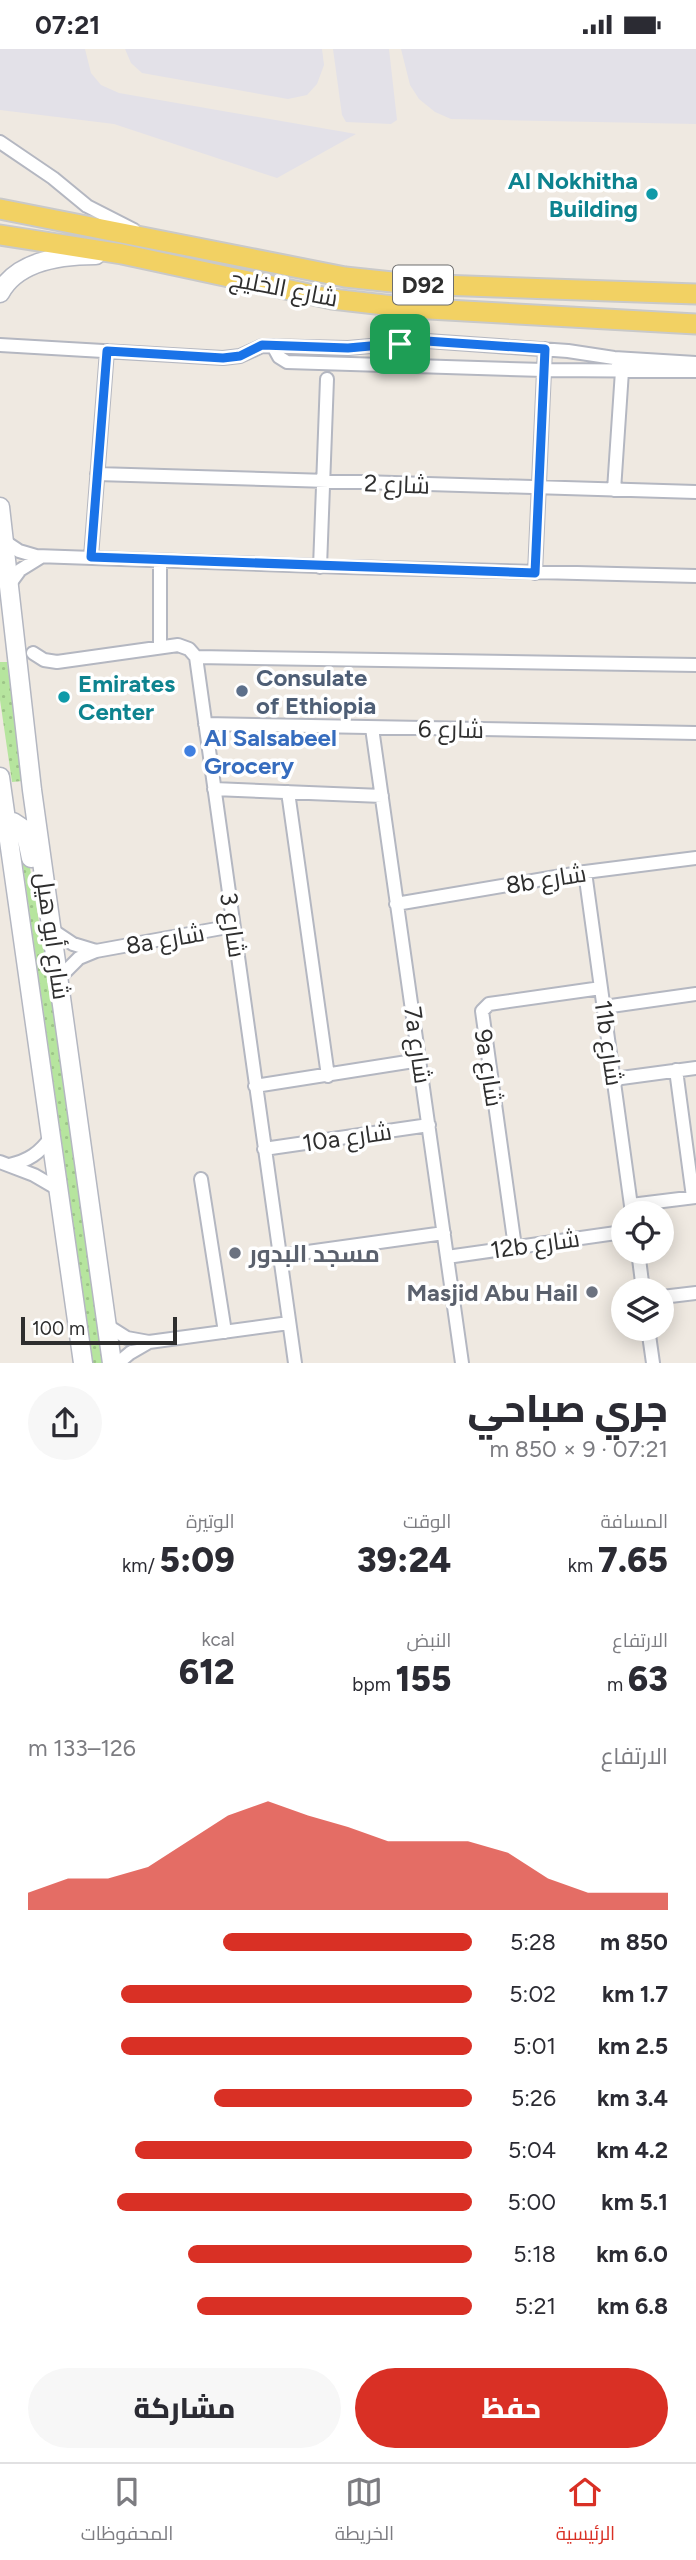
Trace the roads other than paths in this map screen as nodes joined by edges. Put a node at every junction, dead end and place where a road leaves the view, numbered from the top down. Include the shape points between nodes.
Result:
1 (0, 142) edge
2 (0, 209) edge
3 (0, 235) edge
4 (154, 239) junction
5 (122, 254) junction
6 (0, 293) edge
7 (696, 294) edge
8 (696, 324) edge
9 (0, 345) edge
10 (273, 346) junction
11 (348, 348) junction
12 (545, 349) junction
13 (107, 351) junction
14 (614, 358) junction
15 (696, 363) edge
16 (348, 364) junction
17 (676, 366) junction
18 (544, 370) junction
19 (622, 371) junction
20 (696, 371) edge
21 (327, 379) dead end
22 (97, 474) junction
23 (323, 481) junction
24 (538, 488) junction
25 (614, 490) junction
26 (696, 492) edge
27 (0, 507) edge
28 (4, 541) junction
29 (45, 556) junction
30 (91, 557) junction
31 (160, 561) junction
32 (320, 566) junction
33 (535, 573) junction
34 (696, 576) edge
35 (9, 585) junction
36 (160, 647) junction
37 (33, 653) dead end
38 (196, 657) junction
39 (696, 665) edge
40 (205, 724) junction
41 (372, 728) junction
42 (696, 733) edge
43 (1, 787) edge
44 (214, 789) junction
45 (288, 792) junction
46 (382, 796) junction
47 (4, 832) edge
48 (696, 858) edge
49 (585, 873) junction
50 (396, 904) junction
51 (51, 925) junction
52 (233, 926) junction
53 (96, 951) junction
54 (59, 978) junction
55 (601, 988) junction
56 (696, 994) edge
57 (604, 1007) junction
58 (420, 1060) junction
59 (696, 1068) edge
60 (676, 1070) junction
61 (328, 1076) junction
62 (614, 1079) junction
63 (255, 1086) junction
64 (429, 1125) junction
65 (51, 1137) junction
66 (264, 1149) junction
67 (4, 1163) edge
68 (201, 1179) dead end
69 (58, 1189) junction
70 (695, 1197) edge
71 (631, 1201) edge
72 (674, 1201) edge
73 (444, 1233) junction
74 (611, 1234) edge
75 (515, 1247) junction
76 (279, 1256) junction
77 (447, 1257) junction
78 (696, 1293) edge
79 (674, 1296) edge
80 (289, 1323) junction
81 (108, 1326) junction
82 (225, 1332) junction
83 (650, 1341) edge
84 (149, 1342) junction
85 (83, 1363) edge
86 (113, 1363) edge
87 (118, 1363) edge
88 (295, 1363) edge
89 (462, 1363) edge
90 (653, 1363) edge

1 - 4 street via 87,206
2 - 4 main road, شارع الخليج / D92
3 - 5 main road, شارع الخليج / D92
4 - 7 main road, شارع الخليج / D92 via 345,277 411,284
5 - 6 main road via 41,262 17,272
5 - 8 main road, شارع الخليج / D92 via 332,299 405,308
9 - 13 street, شارع الخليج
10 - 11 street, شارع الخليج
10 - 13 street, شارع الخليج via 223,358
10 - 16 street via 284,361
11 - 12 street, شارع الخليج via 426,341
11 - 16 street
12 - 14 street, شارع الخليج
12 - 18 street
13 - 22 street
14 - 17 street, شارع الخليج
14 - 19 street
15 - 17 street, شارع الخليج
16 - 18 street
17 - 19 street
17 - 20 street
18 - 19 street
18 - 24 street
19 - 25 street
21 - 23 street
22 - 23 street, شارع 2
22 - 30 street
23 - 24 street, شارع 2
23 - 32 street
24 - 25 street, شارع 2
24 - 33 street
25 - 26 street, شارع 2
27 - 28 main road, شارع أبو هيل
28 - 29 street via 27,554
28 - 35 main road, شارع أبو هيل
29 - 30 street
29 - 35 street via 20,569
30 - 31 street
31 - 32 street
31 - 36 street
32 - 33 street
33 - 34 street
35 - 51 main road, شارع أبو هيل
36 - 37 street via 57,661
36 - 38 street via 182,645
38 - 39 street
38 - 40 street, شارع 3
40 - 41 street, شارع 6
40 - 44 street, شارع 3
41 - 42 street, شارع 6
41 - 46 street, 7a شارع
43 - 47 main road, شارع أبو هيل
44 - 45 street
44 - 52 street, شارع 3
45 - 46 street
45 - 61 street
46 - 50 street, 7a شارع
47 - 51 main road via 20,825 24,830 40,905
47 - 65 main road, شارع أبو هيل
48 - 49 street, 8b شارع
49 - 50 street, 8b شارع
49 - 55 street, 11b شارع
50 - 58 street, 7a شارع
51 - 53 street, 8a شارع via 73,944
51 - 54 main road, شارع أبو هيل
52 - 53 street, 8a شارع
52 - 63 street, شارع 3
53 - 54 street, 8a شارع via 79,958
54 - 81 main road, شارع أبو هيل
55 - 57 street, 11b شارع
55 - 75 street, 9a شارع via 489,1004 482,1011
56 - 57 street
57 - 62 street, 11b شارع
58 - 61 street
58 - 64 street, 7a شارع
59 - 60 street
60 - 62 street
60 - 70 street
61 - 63 street
62 - 71 street, 11b شارع
63 - 66 street, شارع 3
64 - 66 street, 10a شارع
64 - 73 street, 7a شارع
65 - 67 street via 33,1156
65 - 69 main road, شارع أبو هيل
66 - 76 street, شارع 3
67 - 69 street
68 - 82 street
69 - 85 main road, شارع أبو هيل
70 - 72 street
73 - 76 street
73 - 77 street, 7a شارع
74 - 75 street, 12b شارع
75 - 77 street, 12b شارع
76 - 80 street, شارع 3
77 - 89 street, 7a شارع
78 - 79 street
80 - 82 street
80 - 88 street, شارع 3
81 - 84 street via 127,1338
81 - 86 main road, شارع أبو هيل
82 - 84 street
83 - 90 street
84 - 87 street

